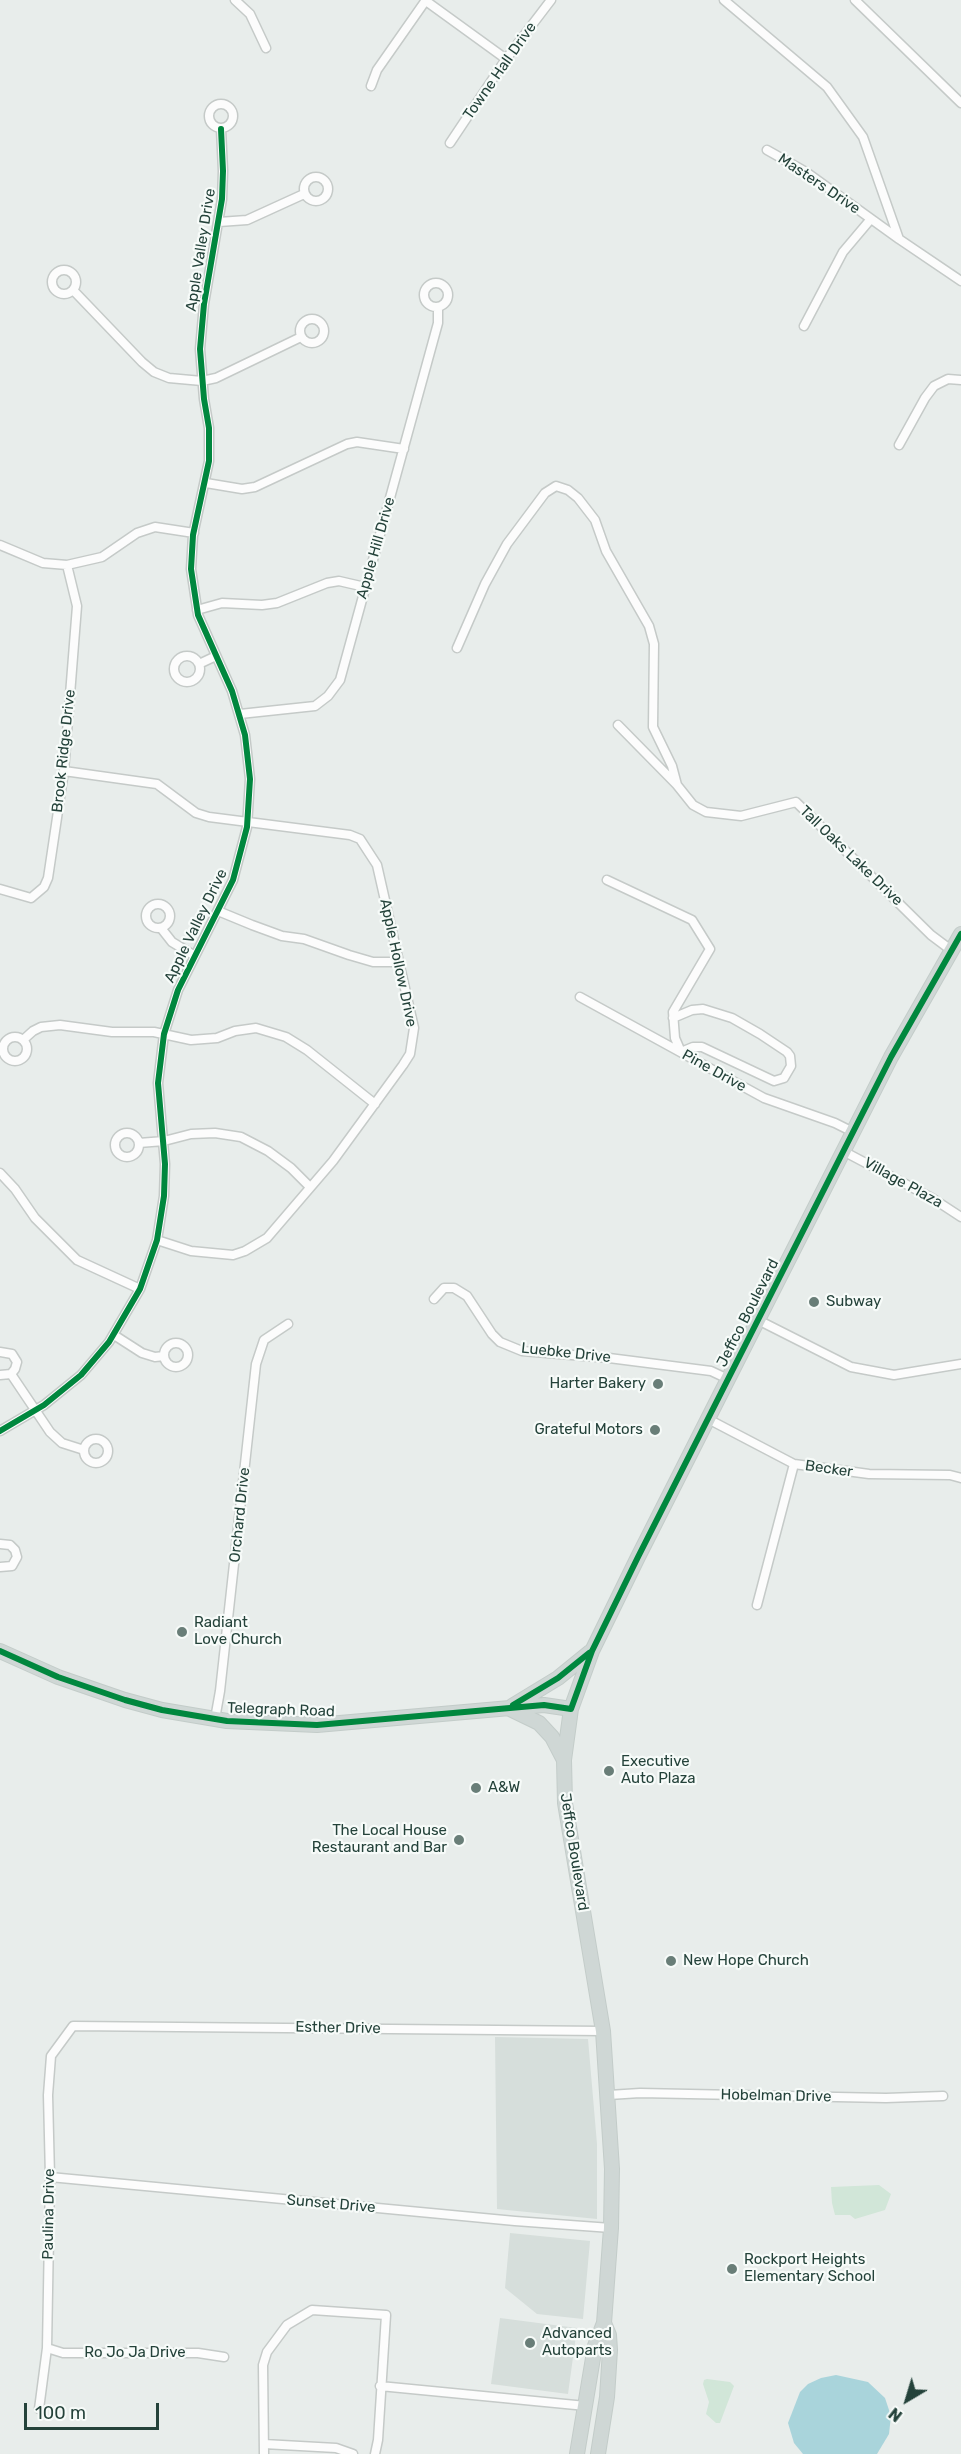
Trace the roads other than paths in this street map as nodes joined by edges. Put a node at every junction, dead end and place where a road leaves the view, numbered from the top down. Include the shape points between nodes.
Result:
1 (235, 0) edge
2 (426, 0) edge
3 (724, 0) edge
4 (855, 0) edge
5 (547, 2) edge
6 (266, 48) dead end
7 (506, 59) junction
8 (371, 86) dead end
9 (961, 104) edge
10 (221, 129) dead end
11 (450, 142) dead end
12 (767, 150) dead end
13 (304, 194) dead end
14 (870, 220) junction
15 (219, 222) junction
16 (899, 239) junction
17 (961, 281) edge
18 (73, 291) dead end
19 (438, 307) dead end
20 (804, 326) dead end
21 (301, 337) dead end
22 (961, 380) edge
23 (202, 381) junction
24 (899, 445) dead end
25 (404, 449) junction
26 (206, 483) junction
27 (194, 533) junction
28 (0, 545) edge
29 (67, 565) junction
30 (364, 587) junction
31 (197, 610) junction
32 (457, 648) dead end
33 (216, 656) junction
34 (199, 664) dead end
35 (240, 714) junction
36 (618, 725) dead end
37 (64, 771) junction
38 (676, 785) junction
39 (248, 821) junction
40 (606, 880) dead end
41 (0, 889) edge
42 (218, 911) junction
43 (161, 928) dead end
44 (961, 934) edge
45 (951, 950) junction
46 (195, 956) junction
47 (399, 962) junction
48 (580, 998) dead end
49 (674, 1018) junction
50 (164, 1034) junction
51 (23, 1040) dead end
52 (681, 1052) junction
53 (375, 1104) junction
54 (853, 1132) junction
55 (164, 1141) junction
56 (139, 1143) dead end
57 (843, 1151) junction
58 (0, 1173) edge
59 (310, 1187) junction
60 (961, 1217) edge
61 (157, 1240) junction
62 (140, 1289) junction
63 (434, 1299) dead end
64 (758, 1320) junction
65 (288, 1324) dead end
66 (114, 1335) junction
67 (0, 1352) edge
68 (164, 1356) dead end
69 (961, 1364) edge
70 (11, 1374) junction
71 (0, 1375) edge
72 (728, 1378) junction
73 (36, 1411) junction
74 (708, 1419) junction
75 (0, 1431) edge
76 (84, 1450) dead end
77 (794, 1464) junction
78 (961, 1478) edge
79 (0, 1544) edge
80 (0, 1567) edge
81 (757, 1605) dead end
82 (0, 1651) edge
83 (592, 1651) junction
84 (508, 1708) junction
85 (571, 1709) junction
86 (215, 1719) junction
87 (564, 1760) junction
88 (73, 2025) joint
89 (603, 2031) junction
90 (609, 2095) junction
91 (943, 2096) dead end
92 (51, 2177) junction
93 (611, 2228) junction
94 (604, 2322) junction
95 (47, 2348) junction
96 (224, 2357) dead end
97 (380, 2386) junction
98 (586, 2406) junction
99 (39, 2409) dead end
100 (264, 2449) edge
101 (353, 2454) edge
102 (375, 2454) edge
103 (577, 2454) edge
104 (598, 2454) edge

1 - 6 street via 250,14
2 - 7 street
2 - 8 street via 377,70
3 - 16 street via 827,87 863,137
4 - 9 street
5 - 7 street, Towne Hall Drive
7 - 11 street, Towne Hall Drive
10 - 15 street, Apple Valley Drive
12 - 14 street, Masters Drive via 806,172
13 - 15 street via 247,220
14 - 16 street, Masters Drive
14 - 20 street, Masters Drive via 843,252
15 - 23 street, Apple Valley Drive via 201,329
16 - 17 street, Masters Drive
18 - 23 street via 154,372 169,378
19 - 25 street, Apple Hill Drive via 438,323
21 - 23 street
22 - 24 street via 948,379 934,386
23 - 26 street, Apple Valley Drive via 210,439
25 - 26 street via 357,442 255,487 242,489
25 - 30 street, Apple Hill Drive
26 - 27 street, Apple Valley Drive
27 - 29 street via 155,527 137,533 102,557
27 - 31 street, Apple Valley Drive via 191,569
28 - 29 street via 43,563
29 - 37 street, Brook Ridge Drive via 77,606
30 - 31 street via 327,583 277,603 222,603
30 - 35 street, Apple Hill Drive via 340,680 328,696 315,706
31 - 33 street, Apple Valley Drive
32 - 38 street, Tall Oaks Lake Drive via 507,544 545,493 556,486 568,490 595,520 606,551 650,626 654,644 653,727 672,766
33 - 34 street
33 - 35 street, Apple Valley Drive
35 - 39 street, Apple Valley Drive via 250,766
36 - 38 street, Tall Oaks Lake Drive
37 - 39 street, Apple Hollow Drive via 148,781 196,813
37 - 41 street, Brook Ridge Drive via 44,887 31,898
38 - 45 street, Tall Oaks Lake Drive via 693,805 706,812 741,816 795,802
39 - 42 street, Apple Valley Drive via 239,861
39 - 47 street, Apple Hollow Drive via 360,839 377,865
40 - 49 street via 692,920 710,950 673,1012
42 - 46 street, Apple Valley Drive
42 - 47 street via 282,936 304,939 373,962
43 - 46 street via 172,942
44 - 45 main road, Jeffco Boulevard
45 - 54 main road, Jeffco Boulevard
46 - 50 street, Apple Valley Drive via 178,990
47 - 53 street, Apple Hollow Drive via 414,1028 410,1054
48 - 52 street, Pine Drive
49 - 52 street via 675,1038
49 - 52 street via 703,1009 732,1018 787,1052 791,1066 784,1078 774,1081 702,1047
50 - 51 street via 60,1025 41,1027
50 - 53 street via 191,1040 256,1028 286,1037
50 - 55 street, Apple Valley Drive via 158,1083
52 - 54 street, Pine Drive via 764,1098
53 - 59 street, Apple Hollow Drive
54 - 57 main road, Jeffco Boulevard
55 - 56 street
55 - 59 street via 191,1134 241,1137 291,1168
55 - 61 street, Apple Valley Drive via 164,1196
57 - 60 street, Village Plaza
57 - 64 main road, Jeffco Boulevard
58 - 62 street via 35,1218 77,1260
59 - 61 street, Apple Hollow Drive via 267,1238 245,1251 233,1255 191,1251
61 - 62 street, Apple Valley Drive
62 - 66 street, Apple Valley Drive
63 - 72 street, Luebke Drive via 444,1288 454,1288 466,1296 500,1342 522,1351 711,1371
64 - 69 street via 851,1367 894,1375
64 - 72 main road, Jeffco Boulevard
65 - 86 street, Orchard Drive via 264,1340 256,1364
66 - 68 street via 142,1353
66 - 73 street, Apple Valley Drive via 81,1374
67 - 70 street via 9,1352 16,1359
70 - 71 street
70 - 73 street
72 - 74 main road, Jeffco Boulevard
73 - 75 street, Apple Valley Drive
73 - 76 street via 56,1439
74 - 77 street, Becker
74 - 83 main road, Jeffco Boulevard
77 - 78 street, Becker via 869,1474
77 - 81 street
79 - 80 street via 10,1545 17,1557 12,1566
82 - 86 main road, Telegraph Road via 96,1691 162,1710
83 - 84 main road via 558,1678
83 - 85 main road, Jeffco Boulevard
84 - 85 main road, Telegraph Road
84 - 86 main road, Telegraph Road via 341,1724
84 - 87 main road via 539,1724 552,1737
85 - 87 main road, Jeffco Boulevard
87 - 89 main road, Jeffco Boulevard via 568,1826
88 - 89 street, Esther Drive
88 - 92 street, Paulina Drive via 51,2056
89 - 90 main road, Jeffco Boulevard
90 - 91 street, Hobelman Drive
90 - 93 main road, Jeffco Boulevard
92 - 93 street, Sunset Drive
92 - 95 street, Paulina Drive
93 - 94 main road, Jeffco Boulevard
94 - 98 main road, Jeffco Boulevard via 595,2346
94 - 104 main road, Jeffco Boulevard via 610,2350
95 - 96 street, Ro Jo Ja Drive via 63,2353 198,2353
95 - 99 street, Paulina Drive
97 - 98 street
97 - 100 street via 386,2315 312,2310 287,2325 267,2352 263,2365
97 - 102 street
98 - 103 main road, Jeffco Boulevard
100 - 101 street via 336,2448

